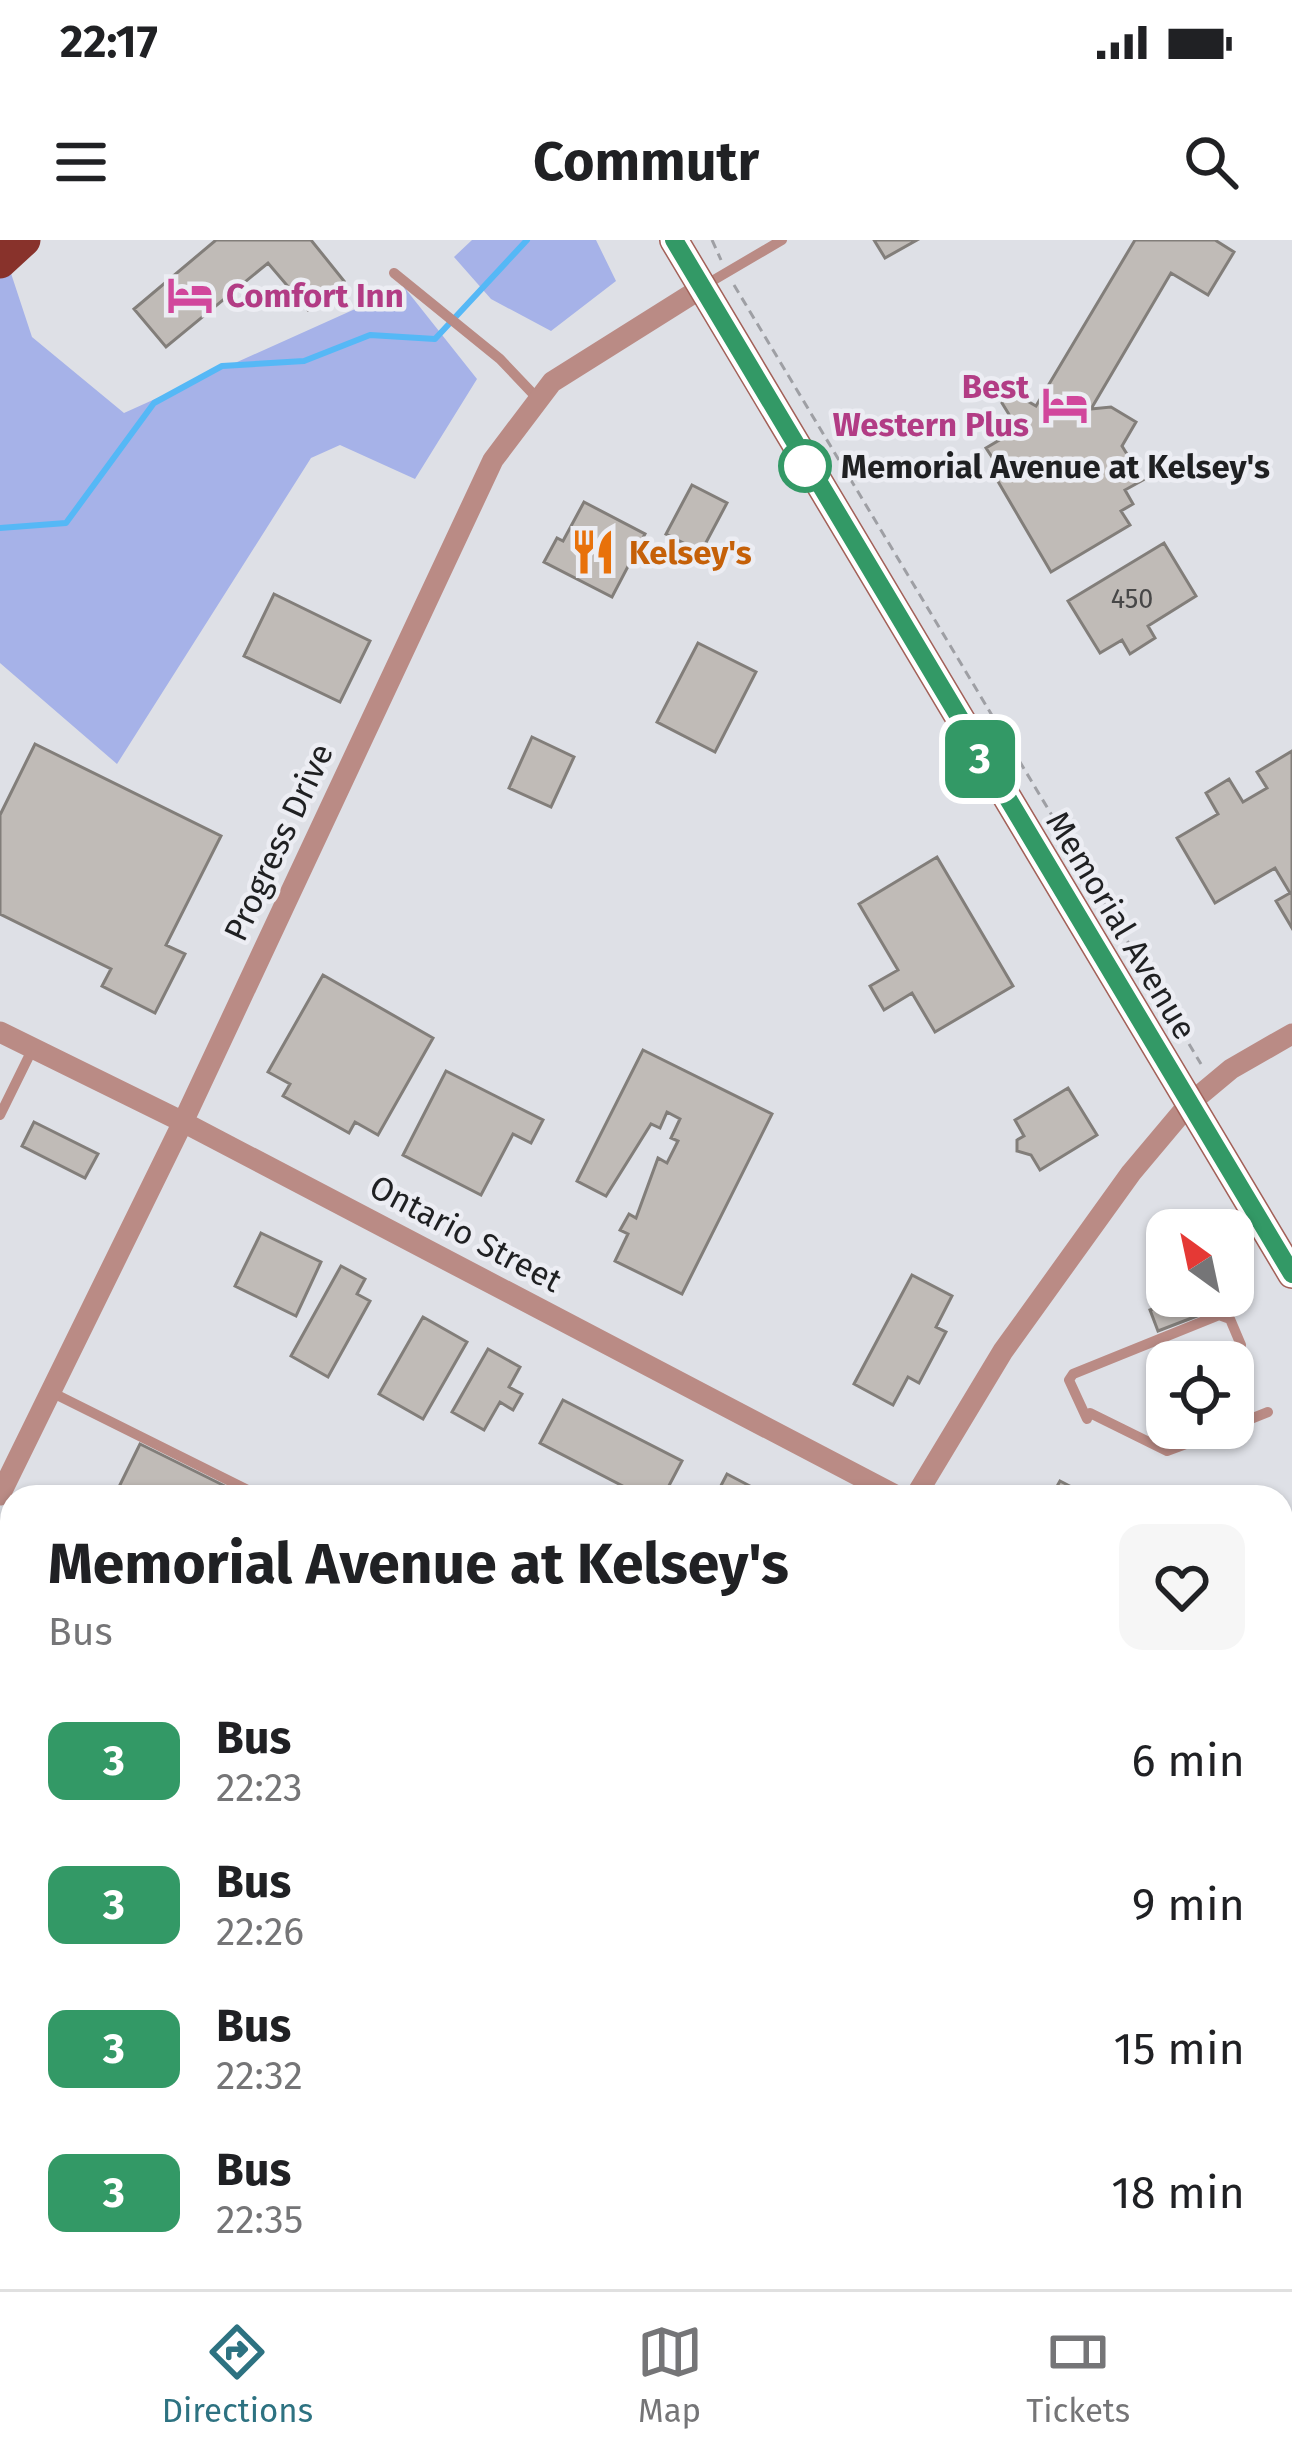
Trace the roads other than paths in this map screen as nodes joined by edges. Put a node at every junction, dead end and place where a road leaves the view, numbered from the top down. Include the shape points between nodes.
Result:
1 (674, 240) edge
2 (782, 240) edge
3 (394, 273) dead end
4 (713, 280) junction
5 (537, 398) junction
6 (0, 1032) edge
7 (1292, 1034) edge
8 (32, 1048) junction
9 (4, 1098) edge
10 (1189, 1104) junction
11 (0, 1115) edge
12 (183, 1121) junction
13 (1292, 1274) edge
14 (1154, 1341) edge
15 (1239, 1341) edge
16 (1146, 1344) edge
17 (51, 1391) junction
18 (1268, 1412) dead end
19 (1254, 1418) edge
20 (1146, 1441) edge
21 (5, 1485) edge
22 (238, 1485) edge
23 (876, 1485) edge
24 (921, 1485) edge

1 - 4 main road, Memorial Avenue
2 - 4 lane
3 - 5 lane
4 - 5 street, Progress Drive via 573,366
4 - 10 main road, Memorial Avenue
5 - 12 street, Progress Drive via 493,460
6 - 8 street, Ontario Street
7 - 10 street
8 - 9 lane
8 - 12 street, Ontario Street
9 - 11 lane
10 - 13 main road, Memorial Avenue
10 - 24 street via 1088,1226
12 - 17 street, Progress Drive
12 - 23 street, Ontario Street
14 - 15 lane via 1219,1315 1230,1319
16 - 20 lane via 1069,1380 1088,1416
17 - 21 street, Progress Drive
17 - 22 lane
18 - 19 lane

